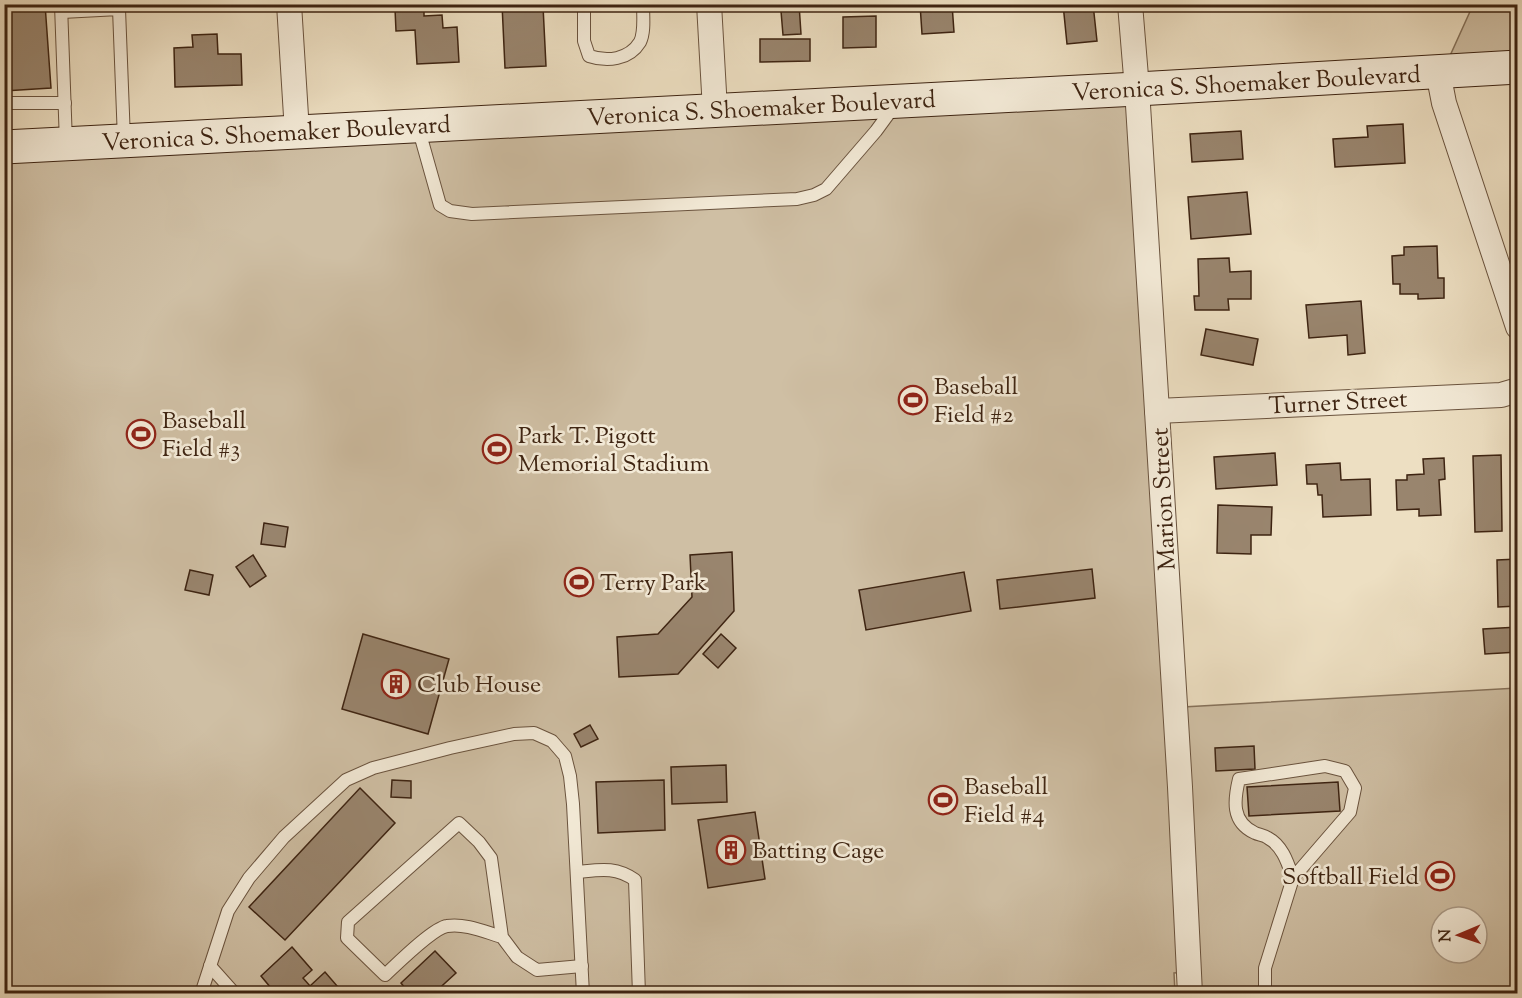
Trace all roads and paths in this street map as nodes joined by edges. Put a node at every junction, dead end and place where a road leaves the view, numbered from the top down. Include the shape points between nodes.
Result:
1 (289, 4) edge
2 (584, 4) edge
3 (643, 4) edge
4 (709, 4) edge
5 (1130, 4) edge
6 (62, 8) edge
7 (1518, 67) edge
8 (1438, 72) junction
9 (1137, 89) junction
10 (897, 100) junction
11 (4, 103) edge
12 (65, 103) junction
13 (715, 110) junction
14 (417, 126) junction
15 (297, 132) junction
16 (124, 141) junction
17 (66, 144) junction
18 (4, 147) edge
19 (1518, 327) edge
20 (1518, 390) edge
21 (1157, 411) junction
22 (577, 872) junction
23 (1293, 878) junction
24 (502, 937) junction
25 (210, 966) junction
26 (582, 966) junction
27 (201, 993) edge
28 (236, 993) edge
29 (583, 993) edge
30 (639, 993) edge
31 (1190, 993) edge
32 (1265, 993) edge

1 - 15 street
2 - 3 lane via 584,41 589,56 598,59 630,54 641,41
4 - 13 street
5 - 9 street, Marion Street
6 - 12 lane
6 - 16 lane via 119,9
7 - 8 street, Veronica S. Shoemaker Boulevard
8 - 9 street, Veronica S. Shoemaker Boulevard
8 - 19 street via 1444,103
9 - 10 street, Veronica S. Shoemaker Boulevard
9 - 21 street, Marion Street
10 - 13 street, Veronica S. Shoemaker Boulevard
10 - 14 lane via 826,189 797,199 472,214 450,211 440,205
11 - 12 lane
12 - 17 lane
13 - 14 street, Veronica S. Shoemaker Boulevard
14 - 15 street, Veronica S. Shoemaker Boulevard
15 - 16 street, Veronica S. Shoemaker Boulevard
16 - 17 street, Veronica S. Shoemaker Boulevard
17 - 18 street, Veronica S. Shoemaker Boulevard
20 - 21 street, Turner Street via 1501,395
21 - 31 street, Marion Street
22 - 25 lane via 570,776 565,756 552,741 534,733 514,734 450,748 373,768 346,780 327,797 284,837 249,878 228,911
22 - 26 lane
22 - 30 lane via 607,870 624,873 634,880
23 - 23 lane via 1350,812 1355,788 1345,771 1325,766 1239,779 1235,807 1240,822 1278,847
23 - 32 lane via 1265,968
24 - 24 lane via 491,858 459,824 348,922 347,938 385,975 444,926 459,925
24 - 26 lane via 517,957 537,970
25 - 27 lane
25 - 28 lane
26 - 29 lane

